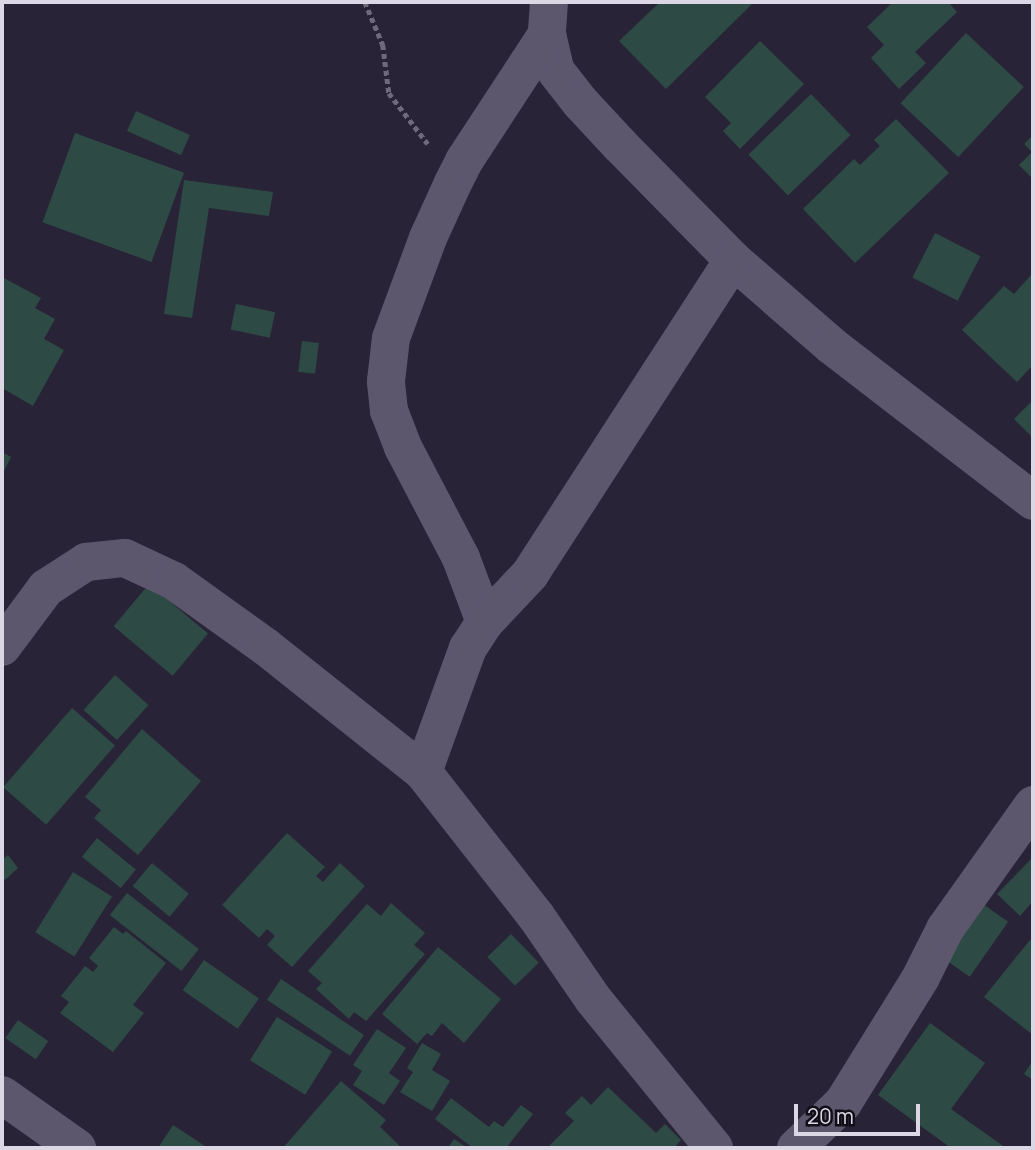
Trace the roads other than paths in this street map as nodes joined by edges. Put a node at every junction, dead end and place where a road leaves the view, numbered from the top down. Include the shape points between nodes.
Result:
1 (548, 18) edge
2 (733, 260) junction
3 (1033, 501) edge
4 (485, 622) junction
5 (2, 647) edge
6 (424, 772) junction
7 (1033, 805) edge
8 (2, 1095) edge
9 (811, 1144) edge
10 (77, 1148) edge
11 (713, 1148) edge

1 - 2 street via 555,71 580,103
1 - 4 street via 453,183 428,238 391,338 386,382 389,411 403,447 461,558
2 - 3 street via 832,346
2 - 4 street via 530,574
4 - 6 street via 468,648
5 - 6 street via 46,588 86,562 125,558 174,581
6 - 11 street via 536,916 593,999
7 - 9 street via 946,929 922,977 843,1103
8 - 10 street

